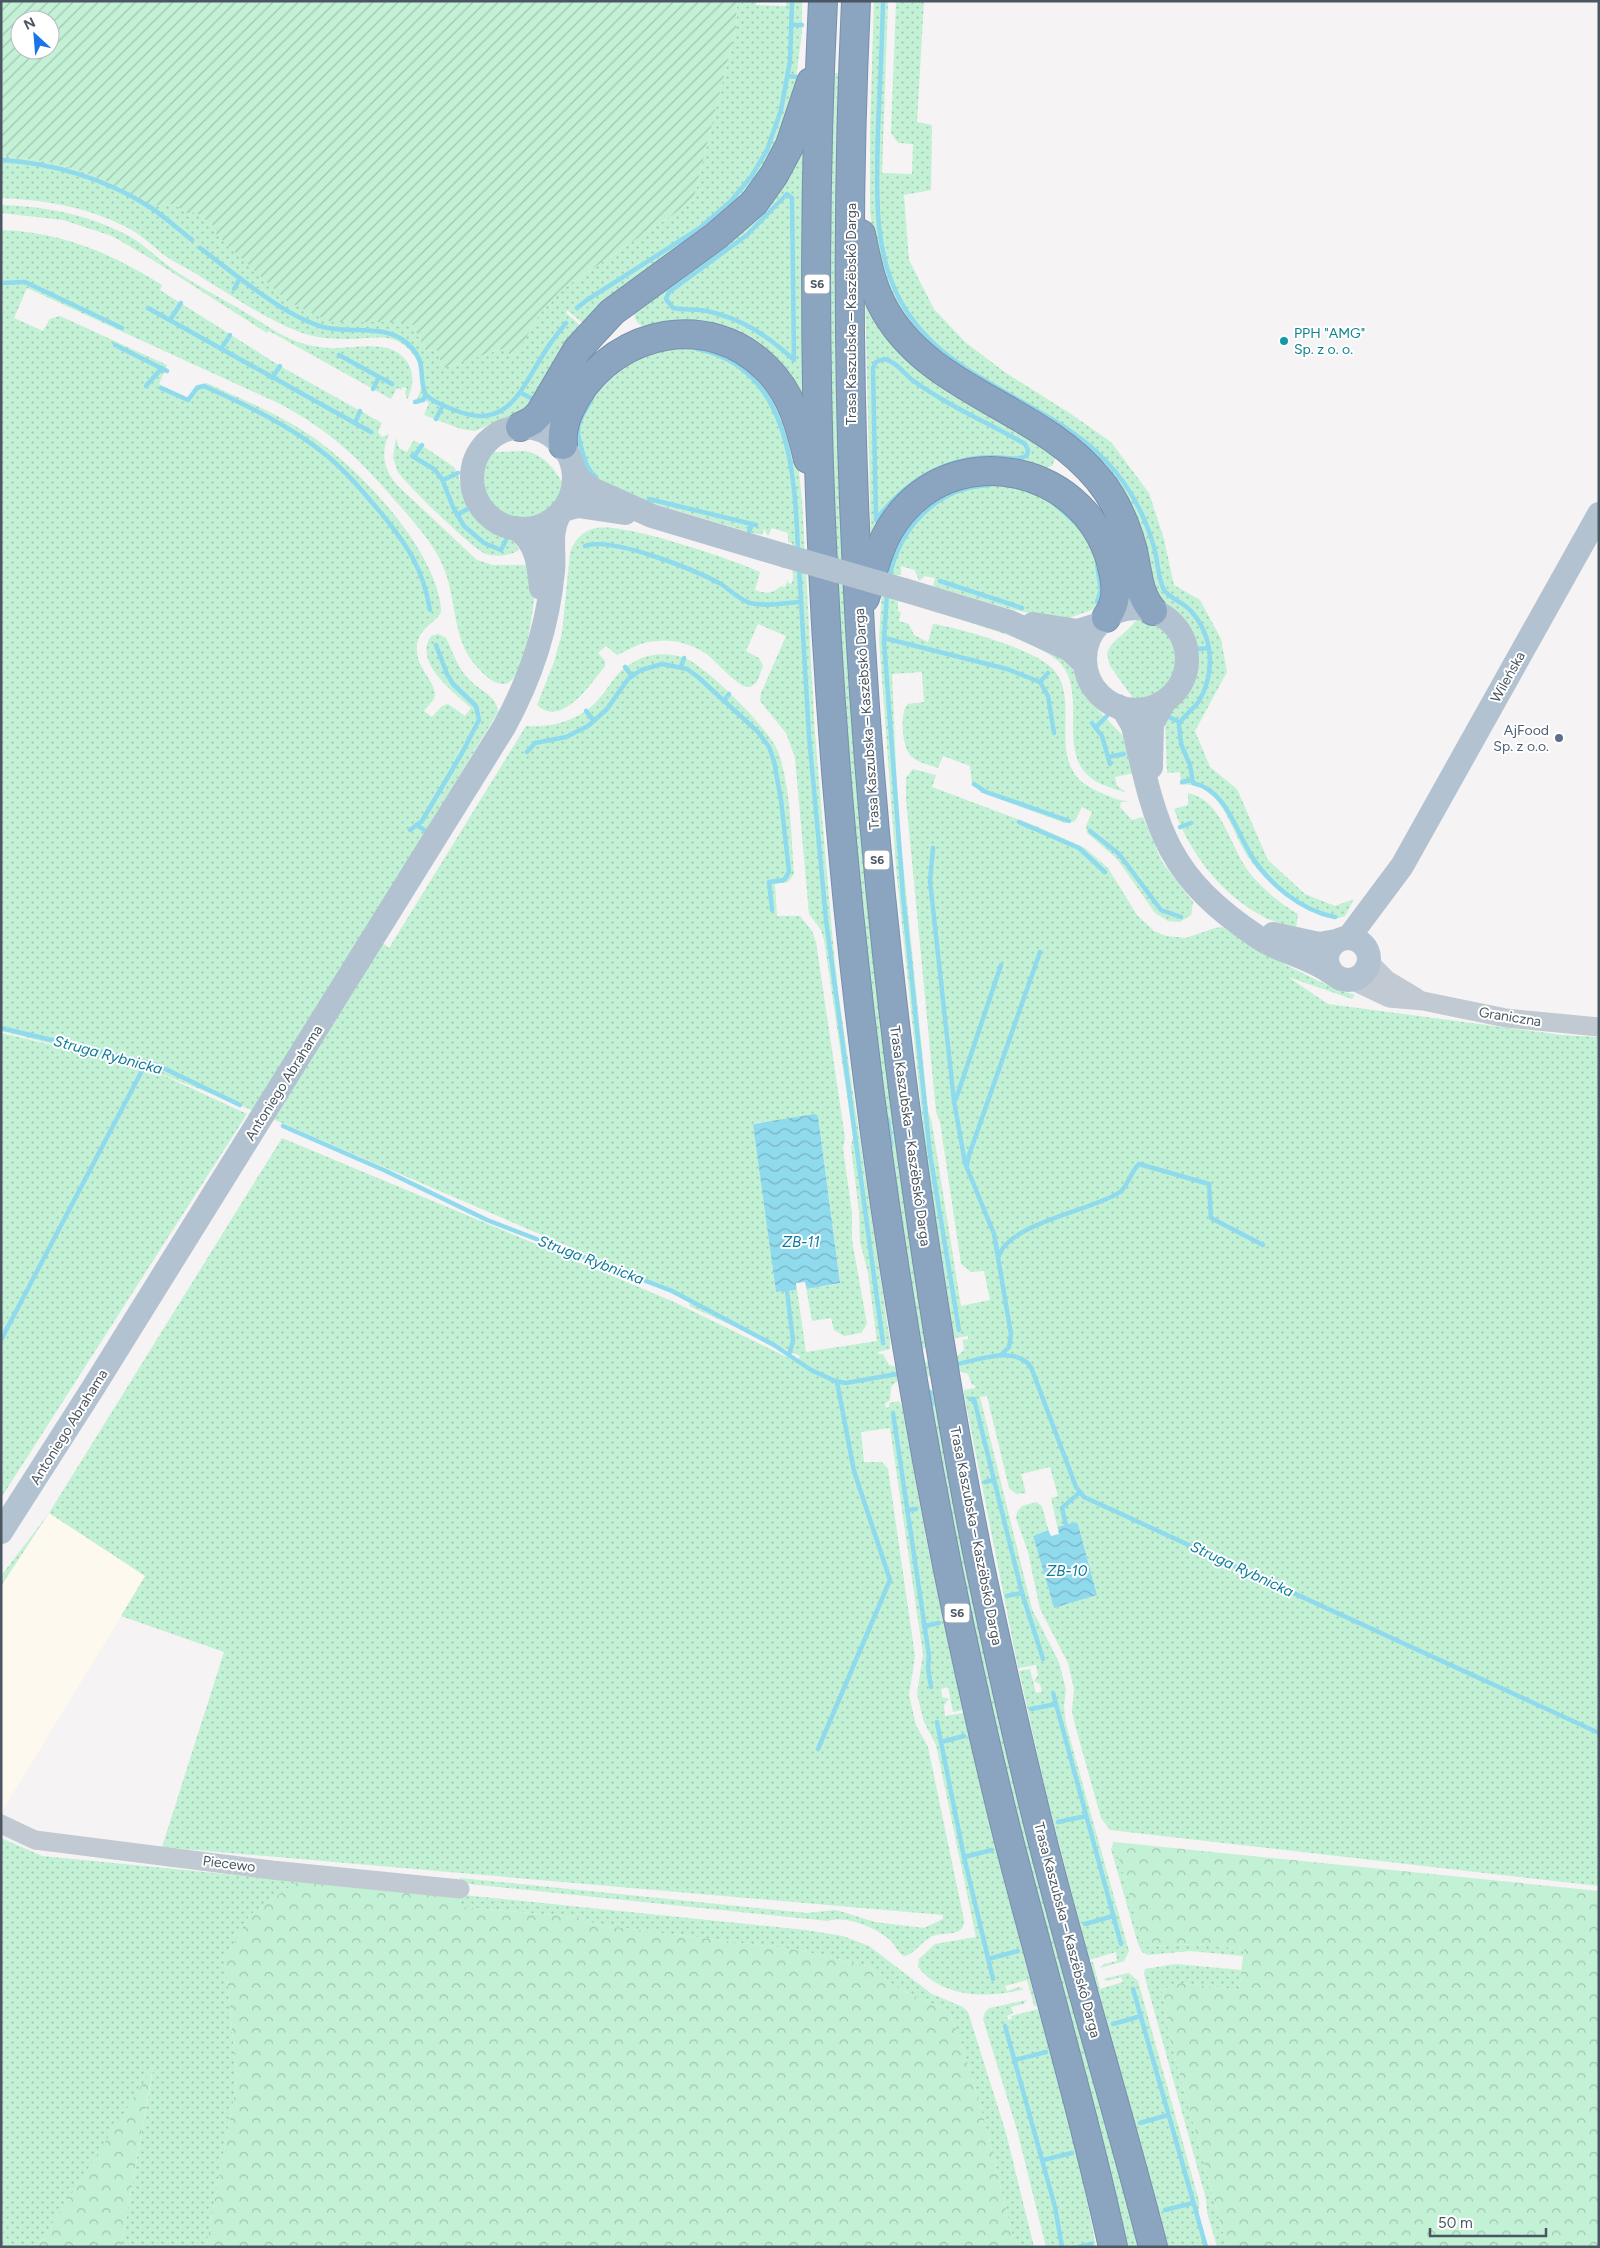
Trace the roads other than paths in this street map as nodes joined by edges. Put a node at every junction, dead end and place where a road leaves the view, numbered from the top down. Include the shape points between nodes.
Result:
1 (823, 1) edge
2 (856, 1) edge
3 (820, 52) junction
4 (851, 188) junction
5 (520, 427) junction
6 (563, 445) junction
7 (574, 470) junction
8 (561, 512) junction
9 (1599, 514) edge
10 (822, 515) junction
11 (652, 516) junction
12 (515, 528) junction
13 (1153, 611) junction
14 (859, 619) junction
15 (1101, 621) junction
16 (1010, 622) junction
17 (544, 624) junction
18 (1085, 664) junction
19 (1164, 702) junction
20 (1118, 706) junction
21 (1149, 788) junction
22 (1238, 922) junction
23 (1355, 947) junction
24 (1341, 976) junction
25 (1422, 1001) junction
26 (1599, 1027) edge
27 (1, 1532) edge
28 (1, 1824) edge
29 (460, 1889) dead end
30 (1113, 2247) edge
31 (1153, 2247) edge

1 - 3 highway, S6
2 - 4 highway, Trasa Kaszubska – Kaszëbskô Darga / S6
3 - 5 highway via 790,145 754,203 716,236 612,312 573,356 540,413
3 - 10 highway, S6 via 817,271
4 - 13 highway via 874,287 893,323 920,354 942,371 1040,428 1086,465 1120,514 1142,595
4 - 14 highway, Trasa Kaszubska – Kaszëbskô Darga / S6 via 850,385
5 - 6 main road via 546,432
5 - 12 main road via 505,430 487,442 476,460 472,476 474,492 484,510 500,524
6 - 7 main road
6 - 10 highway via 563,426 573,403 585,383 618,353 659,336 680,333 709,337 750,354 781,385 800,423
7 - 8 main road via 573,491
7 - 11 main road via 579,479 592,489
8 - 11 main road via 578,506
8 - 12 main road via 541,526
8 - 17 main road, Antoniego Abrahama via 552,533 554,569
9 - 23 main road, Wileńska
10 - 30 highway, S6 via 832,716 855,969 889,1235 914,1393 958,1616 1008,1834
11 - 16 main road, bridge
12 - 17 main road, Antoniego Abrahama via 534,548 540,572
13 - 15 main road via 1126,609
13 - 19 main road via 1176,626 1187,656 1184,677
14 - 15 highway via 883,542 905,508 922,493 963,474 1007,471 1035,479 1066,494 1096,527 1112,564 1115,582 1115,601
14 - 31 highway, Trasa Kaszubska – Kaszëbskô Darga / S6 via 887,966 921,1230 949,1397 988,1600 1039,1827
15 - 16 main road via 1078,631
15 - 18 main road via 1087,644
16 - 18 main road via 1070,650
17 - 27 main road, Antoniego Abrahama via 523,690 488,754
18 - 20 main road via 1097,692
19 - 20 main road via 1144,709
19 - 21 main road, Graniczna via 1152,724
20 - 21 main road, Graniczna via 1133,726
21 - 22 main road, Graniczna via 1162,834 1181,868 1203,895
22 - 23 main road, Graniczna via 1302,942
22 - 24 main road, Graniczna via 1282,952
23 - 24 main road via 1363,974
23 - 24 main road via 1330,946 1326,960
23 - 25 street, Graniczna via 1387,980
24 - 25 street, Graniczna via 1380,996
25 - 26 street, Graniczna via 1506,1018
28 - 29 street, Piecewo via 35,1840 272,1870

